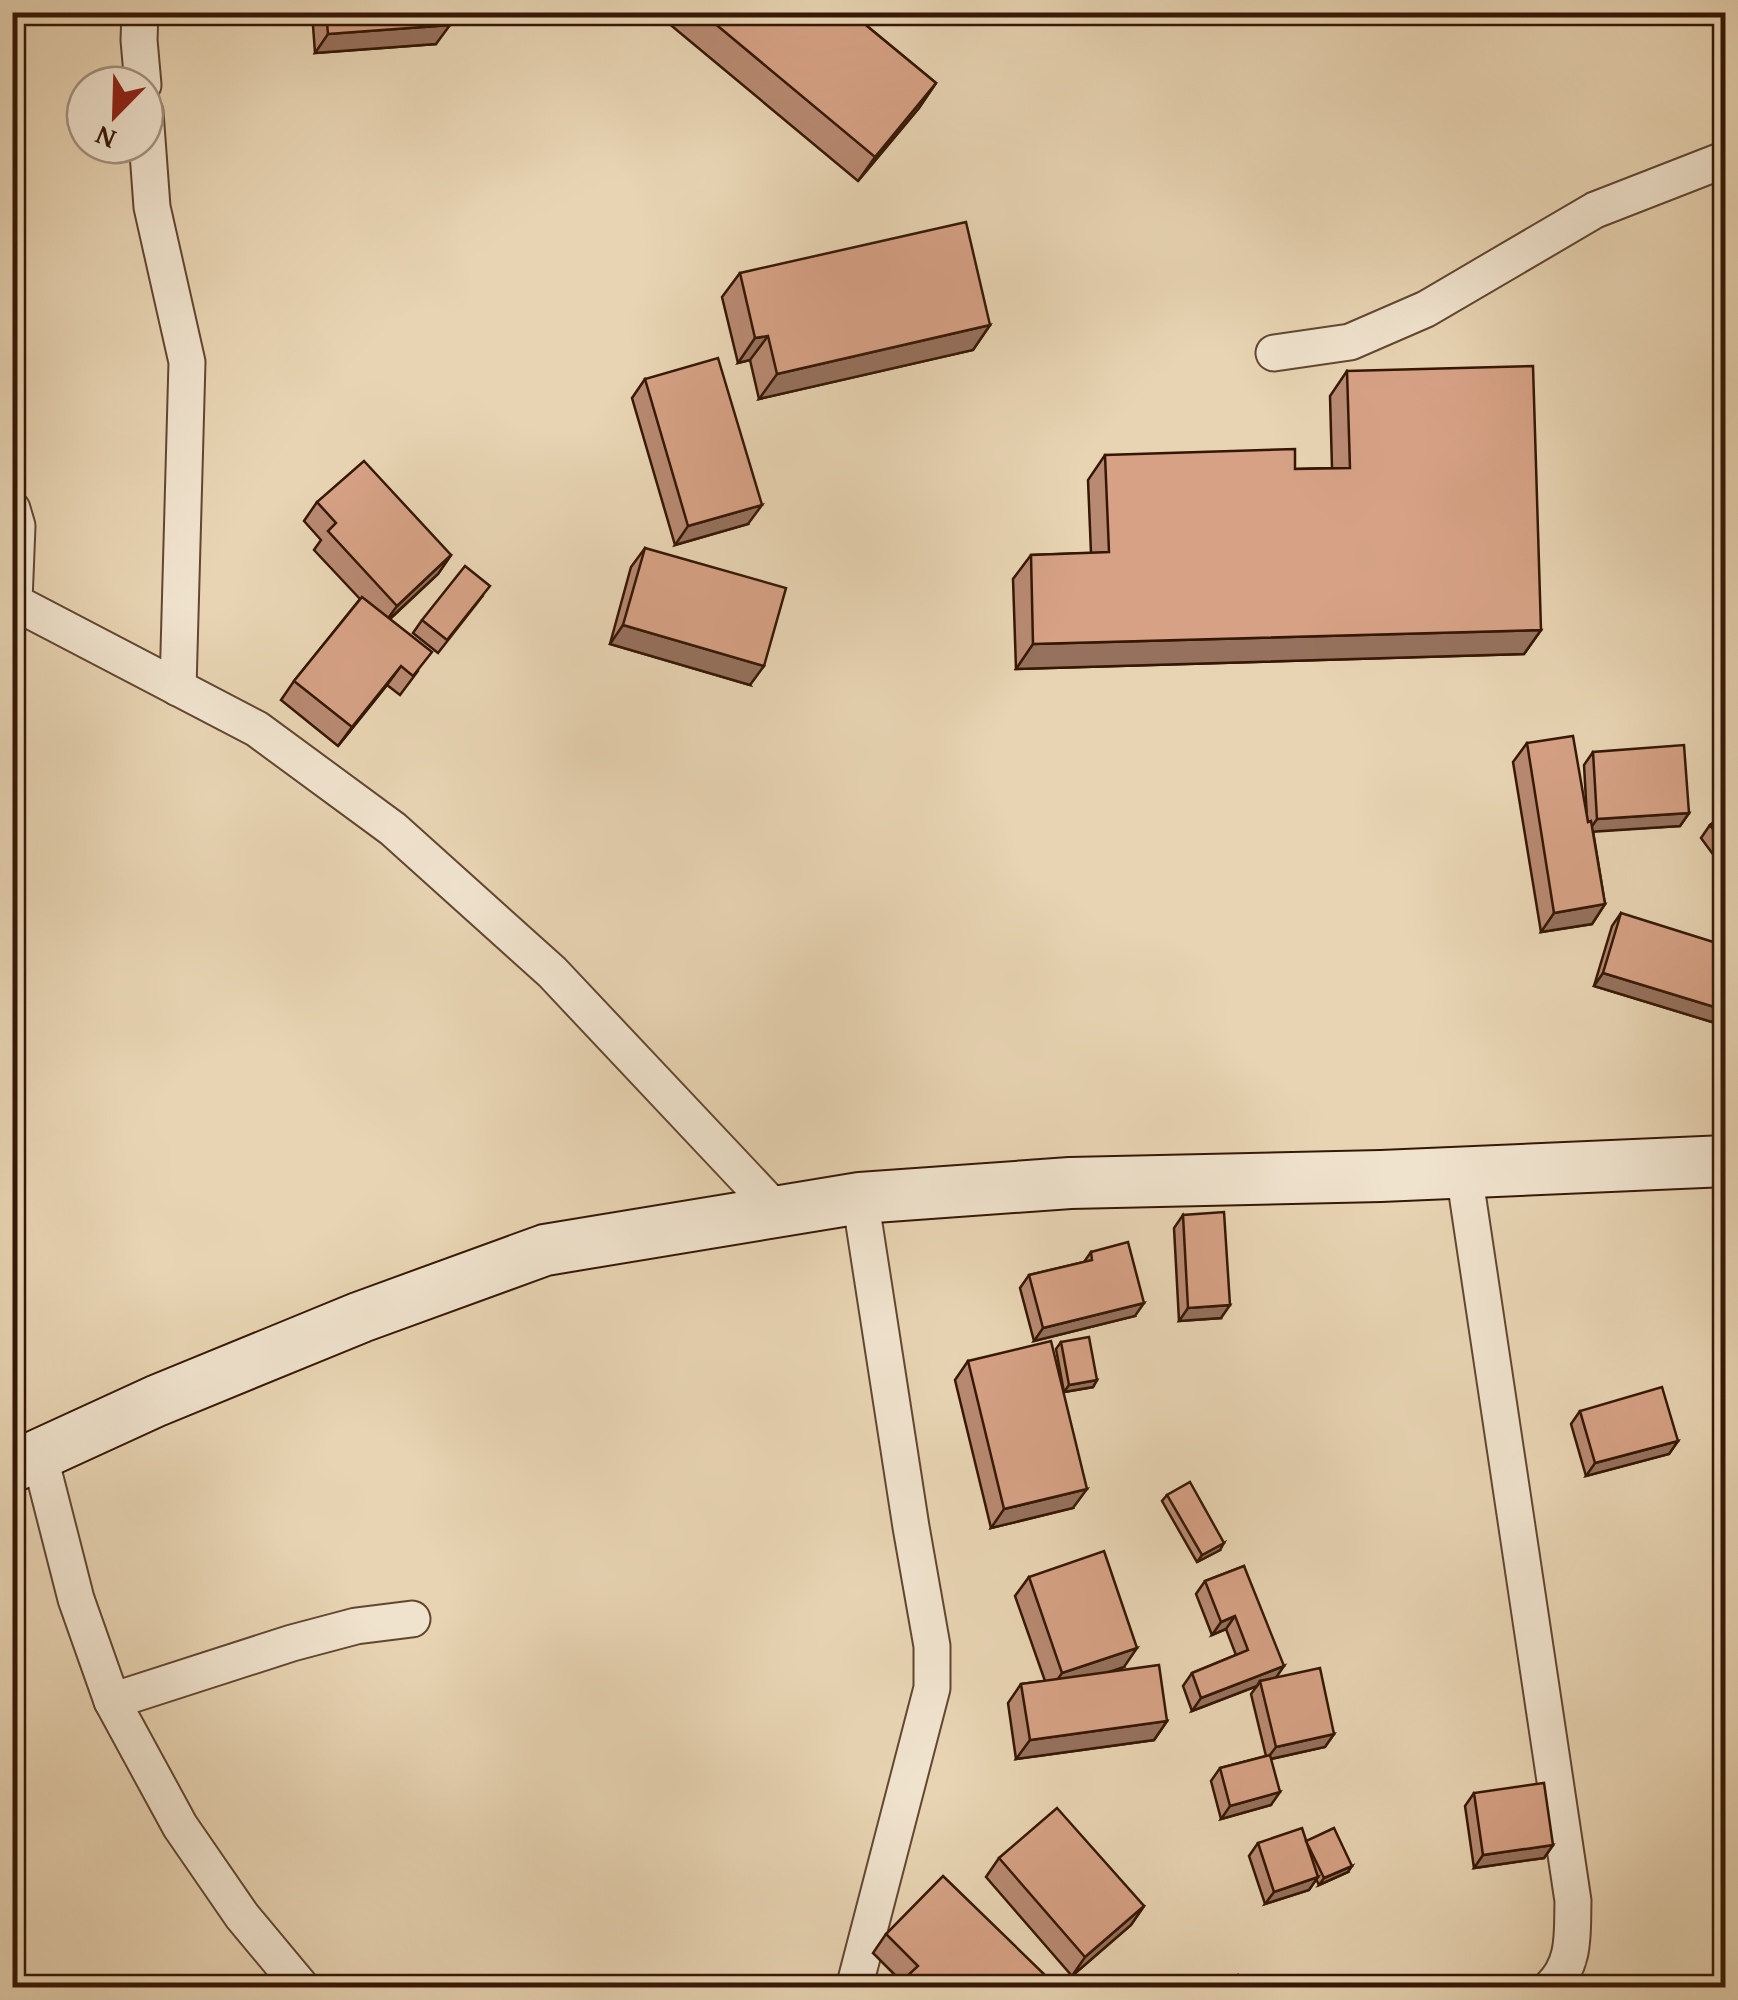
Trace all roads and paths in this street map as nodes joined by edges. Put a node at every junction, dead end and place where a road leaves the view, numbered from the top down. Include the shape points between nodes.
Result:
1 (140, 12) edge
2 (142, 65) edge
3 (1726, 159) edge
4 (149, 165) edge
5 (1274, 353) dead end
6 (12, 509) edge
7 (13, 601) edge
8 (178, 688) junction
9 (1726, 1161) edge
10 (1464, 1172) junction
11 (860, 1198) junction
12 (778, 1212) junction
13 (26, 1460) edge
14 (412, 1619) dead end
15 (112, 1701) junction
16 (302, 1988) edge
17 (854, 1988) edge
18 (1550, 1988) edge

1 - 2 street
3 - 5 street via 1595,210 1426,309 1350,342
4 - 8 street via 187,362
6 - 7 street
7 - 8 street
8 - 12 street via 257,729 392,829 552,972
9 - 10 street
10 - 11 street via 1070,1183
10 - 18 street via 1574,1901 1572,1956
11 - 12 street
11 - 17 street via 932,1646 932,1688
12 - 13 street via 545,1250 361,1317
13 - 15 street
14 - 15 street via 292,1643
15 - 16 street via 180,1826

